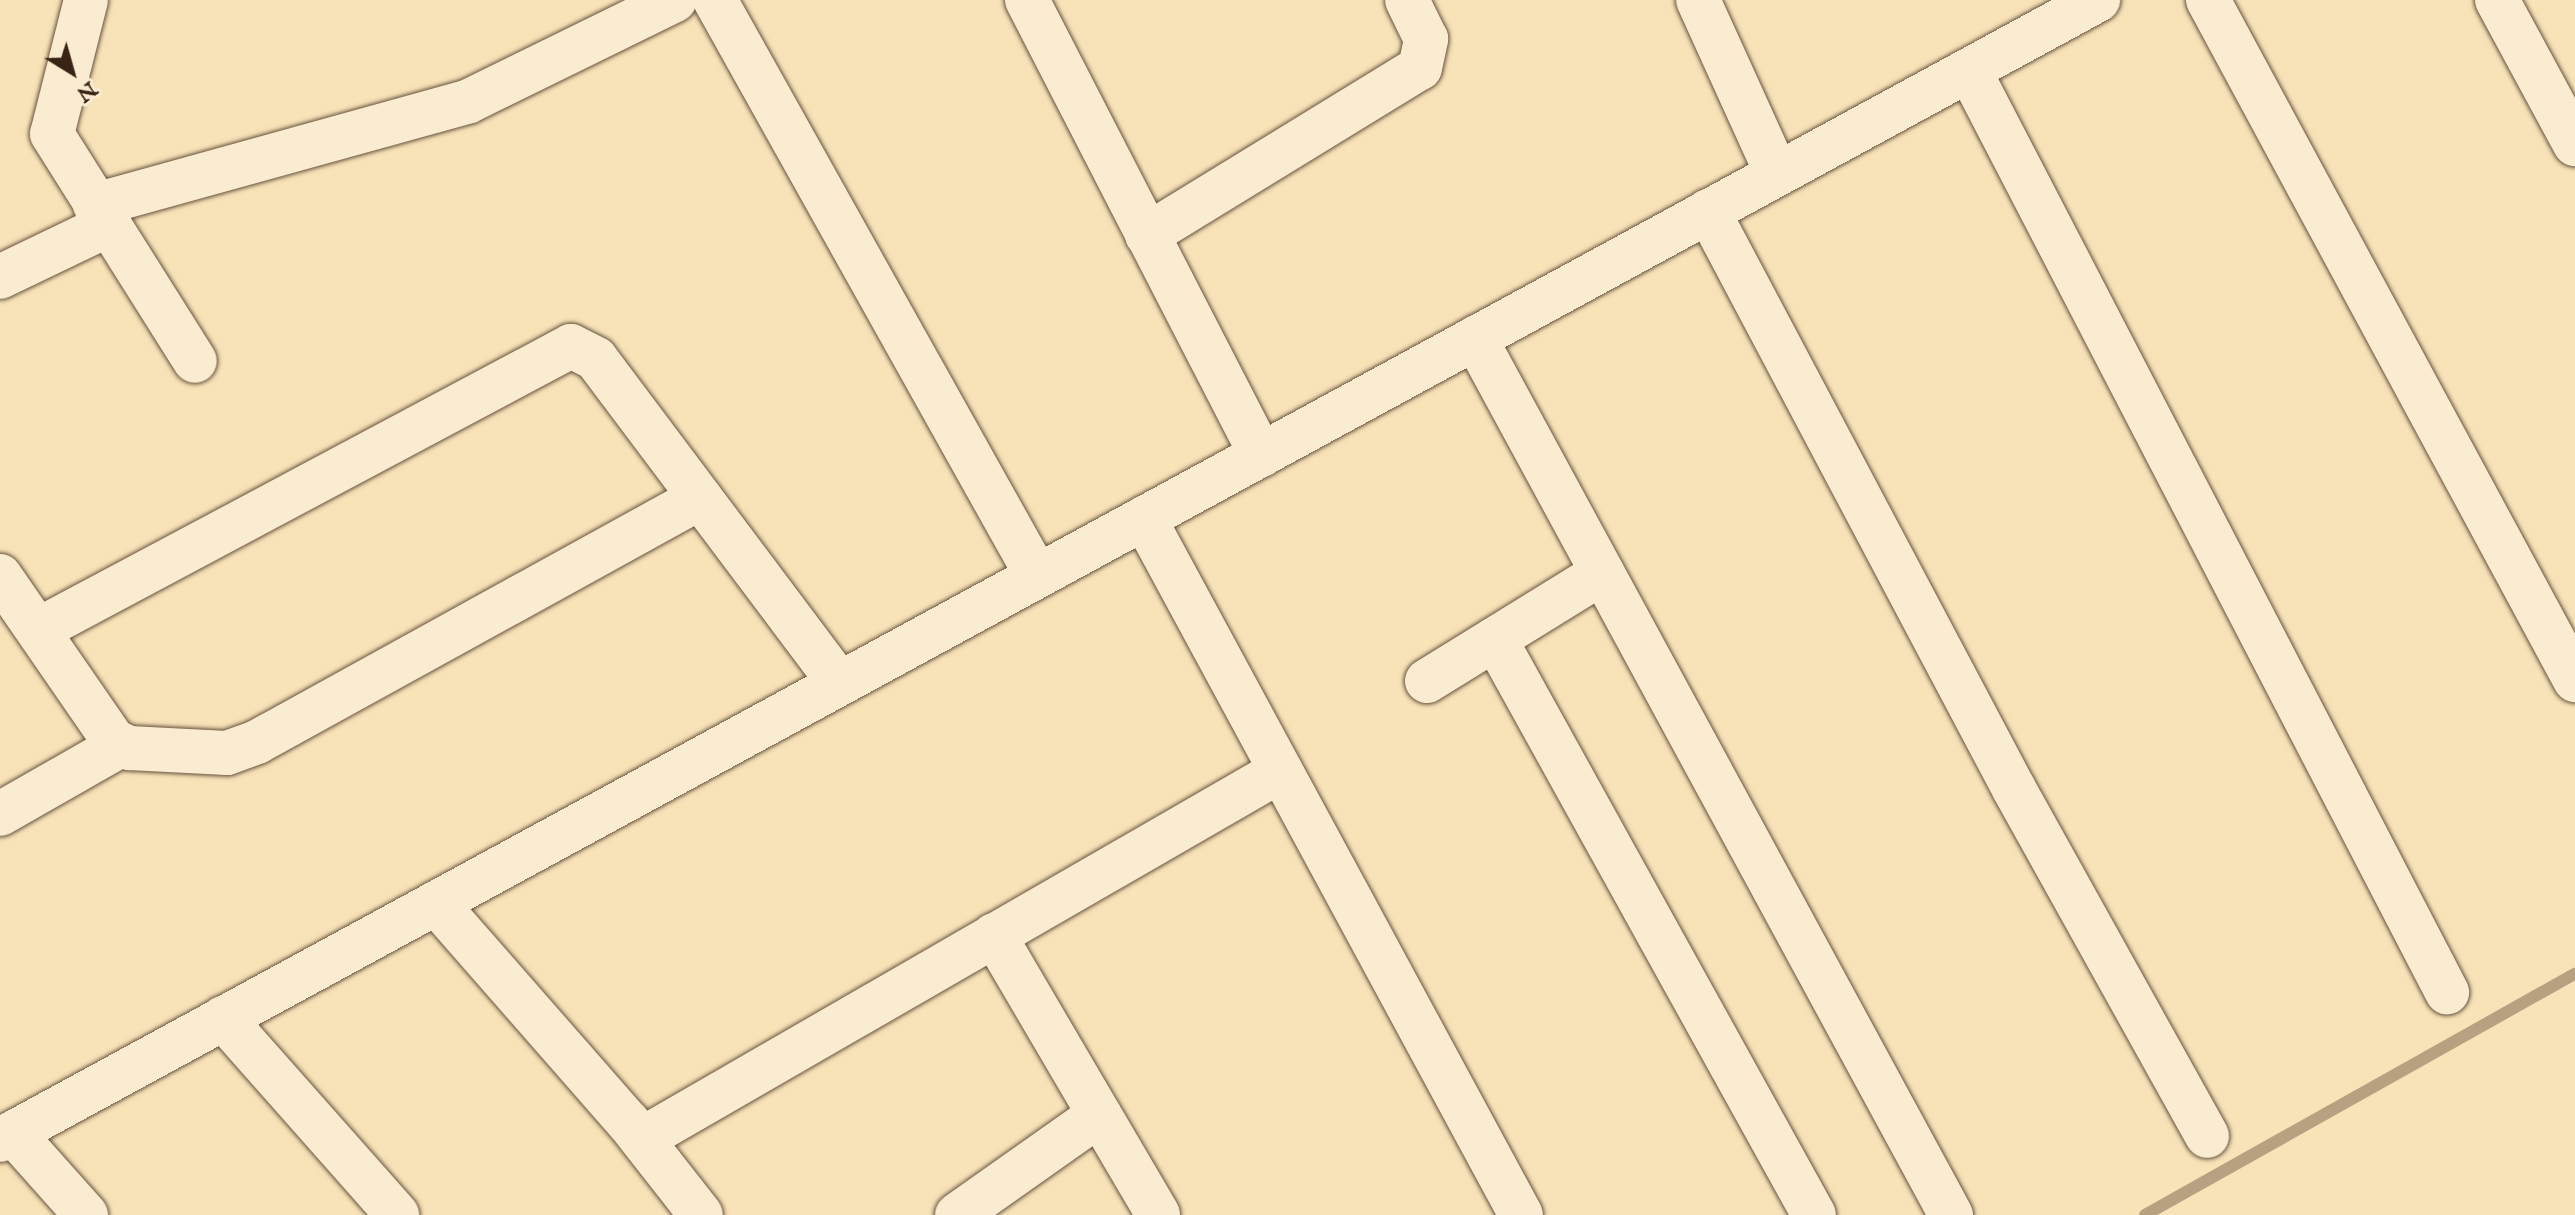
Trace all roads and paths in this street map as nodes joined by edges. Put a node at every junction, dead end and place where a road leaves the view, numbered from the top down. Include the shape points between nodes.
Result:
1 (86, 0) edge
2 (675, 0) edge
3 (715, 0) edge
4 (1027, 0) edge
5 (1407, 0) edge
6 (1698, 0) edge
7 (2208, 0) edge
8 (2497, 0) edge
9 (2088, 2) edge
10 (608, 14) edge
11 (1969, 70) junction
12 (2575, 144) edge
13 (1777, 174) junction
14 (1708, 211) junction
15 (101, 215) junction
16 (1147, 235) junction
17 (0, 277) edge
18 (1475, 338) junction
19 (195, 361) dead end
20 (1261, 455) junction
21 (700, 498) junction
22 (1144, 518) junction
23 (1602, 573) junction
24 (0, 576) edge
25 (1037, 576) junction
26 (38, 630) junction
27 (1495, 639) junction
28 (2575, 680) edge
29 (1427, 681) dead end
30 (839, 683) junction
31 (121, 745) junction
32 (1280, 771) junction
33 (0, 814) edge
34 (436, 903) junction
35 (994, 935) junction
36 (2447, 992) dead end
37 (223, 1018) junction
38 (1099, 1115) junction
39 (2207, 1136) dead end
40 (4, 1137) edge
41 (642, 1139) junction
42 (86, 1215) edge
43 (397, 1215) edge
44 (701, 1215) edge
45 (957, 1215) edge
46 (1158, 1215) edge
47 (1521, 1215) edge
48 (1814, 1215) edge
49 (1951, 1215) edge

1 - 15 street via 52,134
2 - 10 street
3 - 25 street
4 - 16 street
5 - 16 street via 1426,39 1420,68
6 - 13 street
7 - 28 street
8 - 12 street
9 - 11 street
10 - 15 street via 469,101
11 - 13 street
11 - 36 street
13 - 14 street
14 - 18 street
14 - 39 street via 2014,789
15 - 17 street
15 - 19 street
16 - 20 street
18 - 20 street
18 - 23 street
20 - 22 street
21 - 26 street via 596,359 571,346
21 - 30 street
21 - 31 street via 241,749 215,754
22 - 25 street
22 - 32 street
23 - 27 street
23 - 49 street
24 - 26 street
25 - 30 street
26 - 31 street
27 - 29 street
27 - 48 street
30 - 34 street
31 - 33 street
32 - 35 street
32 - 47 street
34 - 37 street
34 - 41 street
35 - 38 street
35 - 41 street
37 - 40 street
37 - 43 street
38 - 45 street
38 - 46 street
40 - 42 street
41 - 44 street

